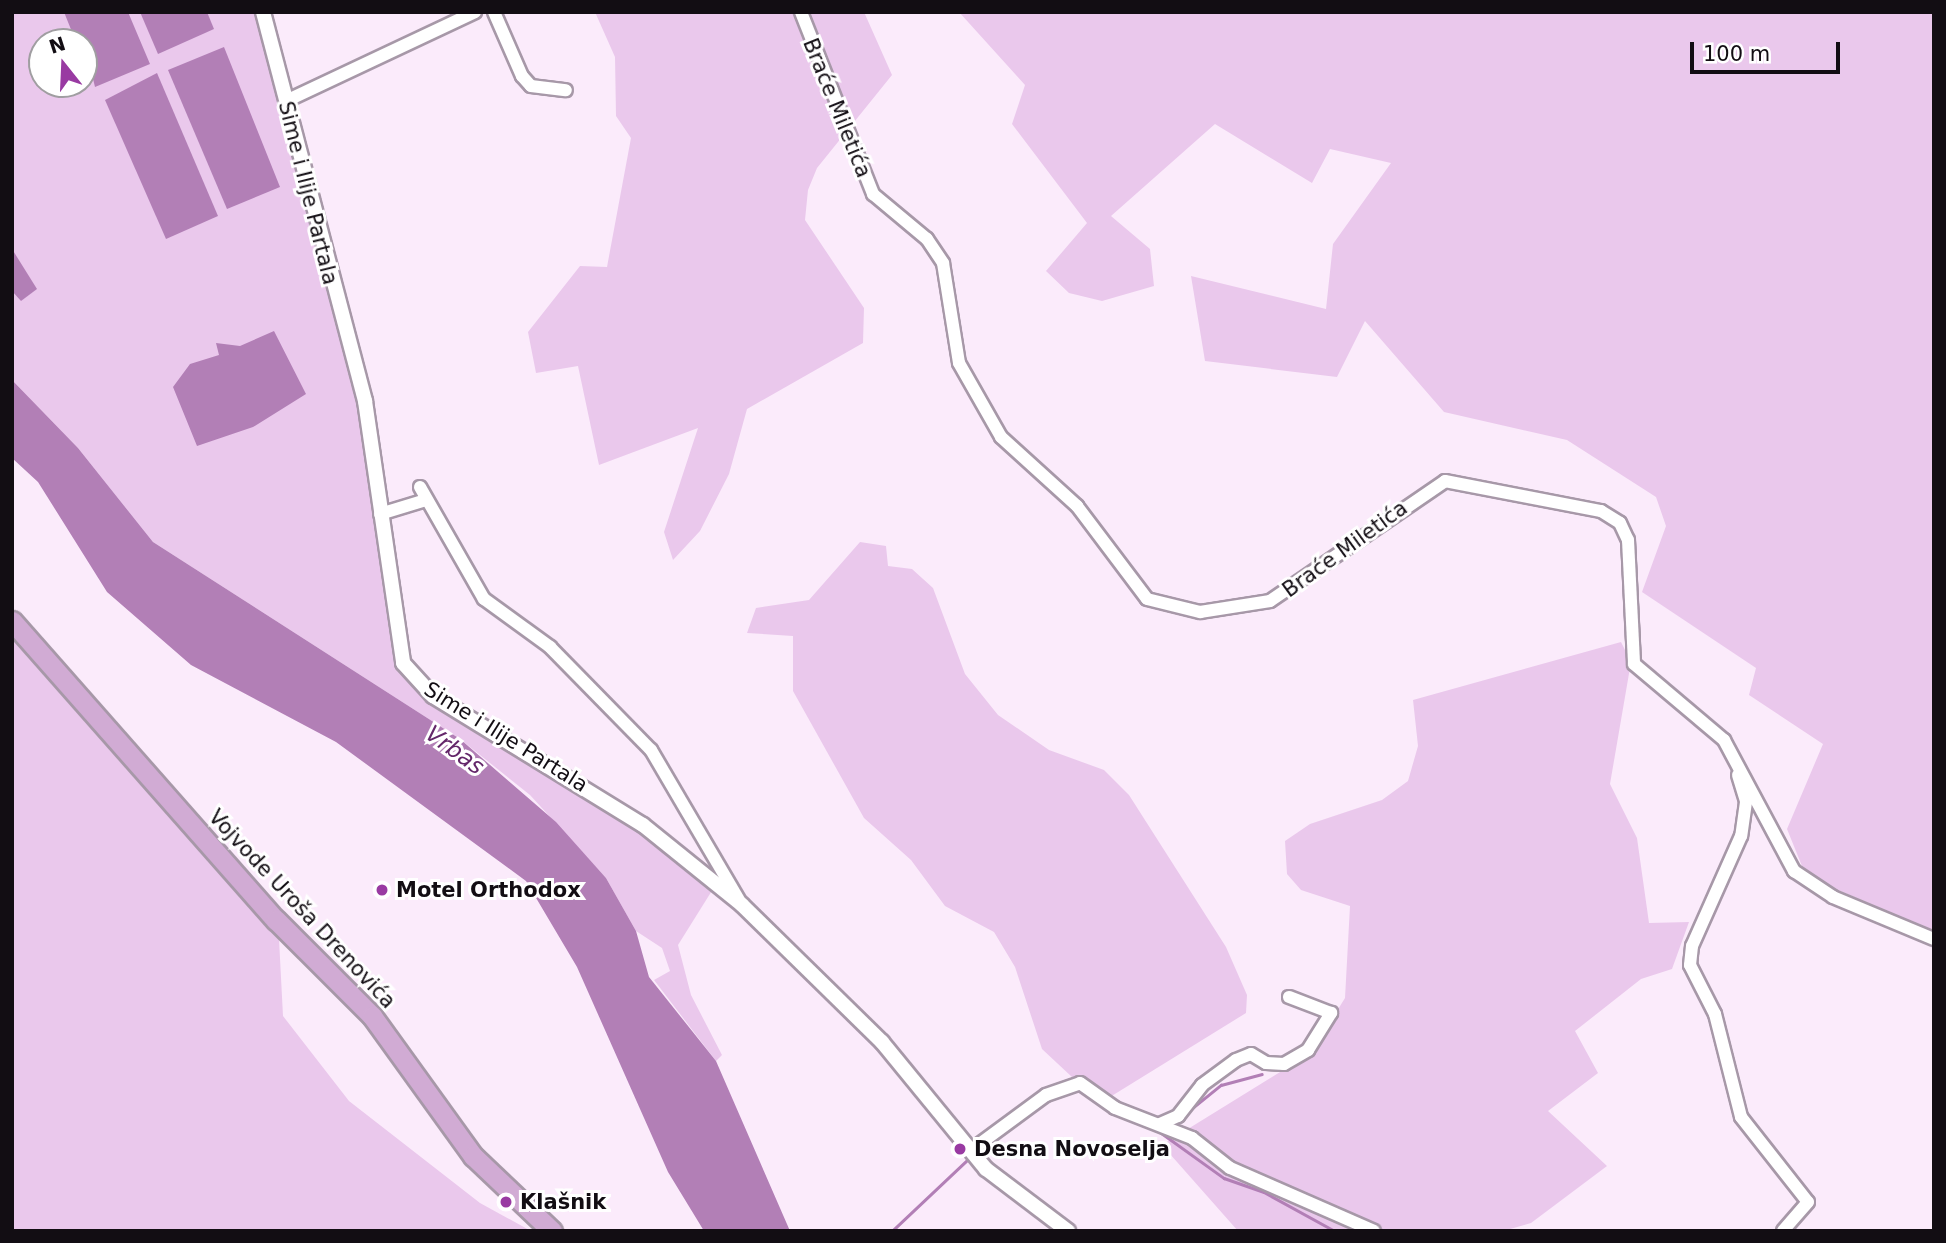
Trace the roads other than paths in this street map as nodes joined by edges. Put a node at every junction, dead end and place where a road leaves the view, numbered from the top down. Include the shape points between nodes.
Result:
1 (263, 12) edge
2 (475, 12) edge
3 (494, 12) edge
4 (801, 12) edge
5 (566, 90) dead end
6 (286, 101) junction
7 (420, 487) dead end
8 (426, 500) junction
9 (380, 514) junction
10 (12, 621) edge
11 (1733, 758) junction
12 (742, 905) junction
13 (1934, 939) edge
14 (1289, 997) dead end
15 (1160, 1124) junction
16 (970, 1150) junction
17 (552, 1231) edge
18 (1068, 1231) edge
19 (1374, 1231) edge
20 (1783, 1231) edge

1 - 6 street, Sime i Ilije Partala
2 - 6 street
3 - 5 street via 522,76 531,86
4 - 11 street, Braće Miletića via 873,194 927,239 943,263 959,363 1001,438 1077,506 1147,599 1200,612 1270,601 1446,481 1589,506 1620,523 1628,540 1634,664 1716,730
6 - 9 street, Sime i Ilije Partala via 365,401
7 - 8 street
8 - 9 street
8 - 12 street via 484,599 550,647 651,750
9 - 12 street, Sime i Ilije Partala via 398,643 418,682 643,825
10 - 17 main road, Vojvode Uroša Drenovića via 276,920 372,1016 472,1156
11 - 13 street via 1802,880
11 - 20 street via 1746,802 1741,836 1692,946 1690,965 1715,1014 1741,1117 1808,1202
12 - 16 street, Sime i Ilije Partala via 865,1024
14 - 15 street via 1331,1013 1308,1050 1284,1064 1265,1063 1251,1054 1236,1060 1202,1085 1178,1116
15 - 16 street via 1071,1083
15 - 19 street via 1192,1138 1230,1168
16 - 18 street, Sime i Ilije Partala via 1003,1184

